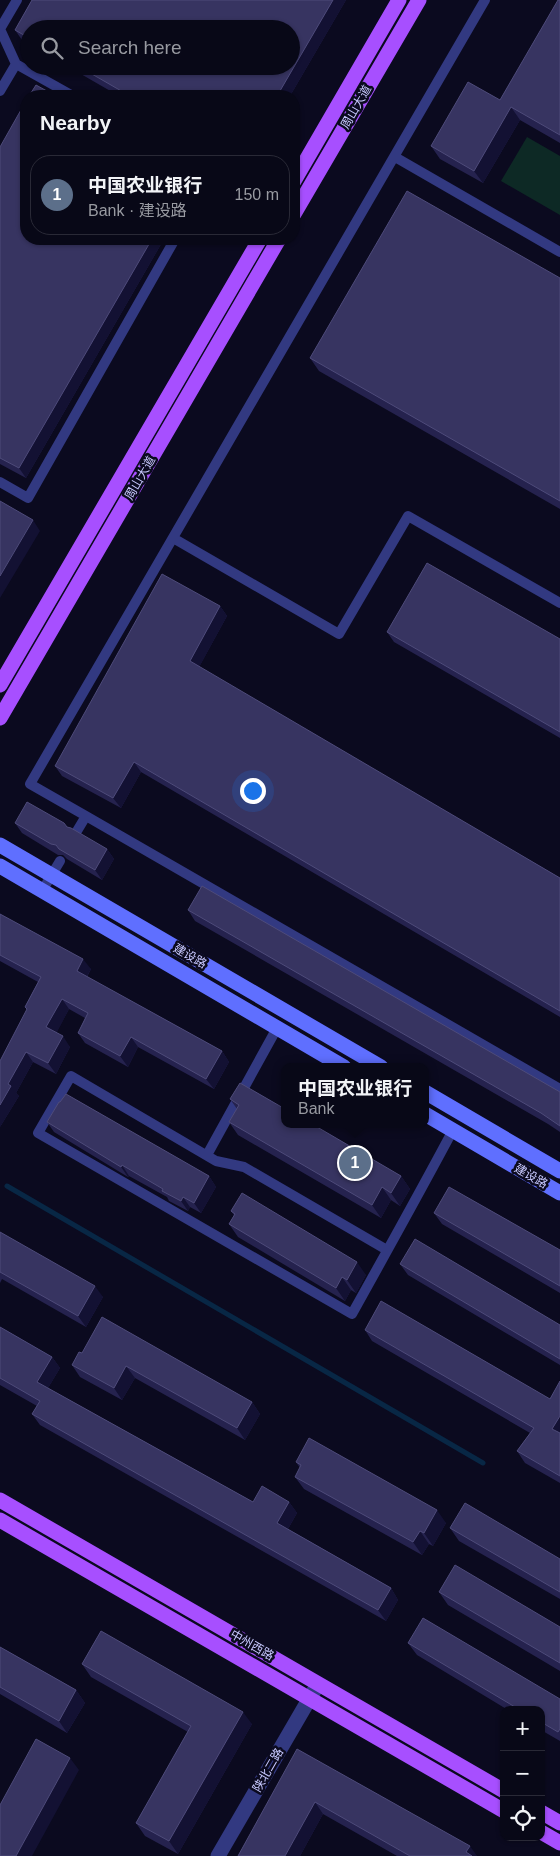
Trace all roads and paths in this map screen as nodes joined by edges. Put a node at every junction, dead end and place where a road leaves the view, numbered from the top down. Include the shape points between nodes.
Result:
1 (17, 0) edge
2 (399, 0) edge
3 (419, 0) edge
4 (486, 0) edge
5 (0, 29) edge
6 (16, 64) junction
7 (20, 66) edge
8 (36, 75) edge
9 (62, 90) edge
10 (0, 92) edge
11 (395, 157) junction
12 (300, 171) edge
13 (300, 204) edge
14 (172, 245) edge
15 (257, 245) edge
16 (276, 245) edge
17 (560, 252) edge
18 (0, 482) edge
19 (173, 538) junction
20 (560, 604) edge
21 (0, 685) edge
22 (0, 718) edge
23 (86, 816) junction
24 (76, 831) edge
25 (0, 844) edge
26 (60, 861) edge
27 (0, 866) edge
28 (51, 875) junction
29 (42, 891) junction
30 (277, 1028) junction
31 (337, 1063) edge
32 (374, 1063) edge
33 (560, 1089) edge
34 (429, 1094) edge
35 (429, 1116) edge
36 (453, 1130) junction
37 (207, 1155) junction
38 (560, 1171) edge
39 (560, 1193) edge
40 (387, 1250) junction
41 (0, 1500) edge
42 (0, 1520) edge
43 (318, 1684) junction
44 (309, 1699) junction
45 (500, 1789) edge
46 (500, 1809) edge
47 (545, 1814) edge
48 (560, 1823) edge
49 (545, 1834) edge
50 (560, 1843) edge
51 (218, 1856) edge

1 - 5 lane
2 - 12 main road, 周山大道
3 - 13 main road, 周山大道
4 - 11 lane
5 - 6 lane
6 - 7 lane
6 - 10 lane
8 - 9 lane
11 - 17 lane
11 - 19 lane
14 - 18 lane via 28,498
15 - 21 main road, 周山大道
16 - 22 main road, 周山大道
19 - 20 lane via 339,634 408,516
19 - 23 lane via 30,784
23 - 24 lane
23 - 33 lane
25 - 28 street, 建设路
26 - 28 lane
27 - 29 street, 建设路
28 - 29 lane
28 - 32 street, 建设路
29 - 30 street, 建设路
30 - 31 street, 建设路
30 - 37 lane
34 - 38 street, 建设路
35 - 36 street, 建设路
36 - 39 street, 建设路
36 - 40 lane
37 - 40 lane via 244,1167
37 - 40 lane via 71,1076 38,1133 352,1314
41 - 43 main road, 中州西路
42 - 44 main road, 中州西路
43 - 44 street, 陕北二路
43 - 45 main road, 中州西路
44 - 46 main road, 中州西路
44 - 51 street, 陕北二路
47 - 48 main road
49 - 50 main road

